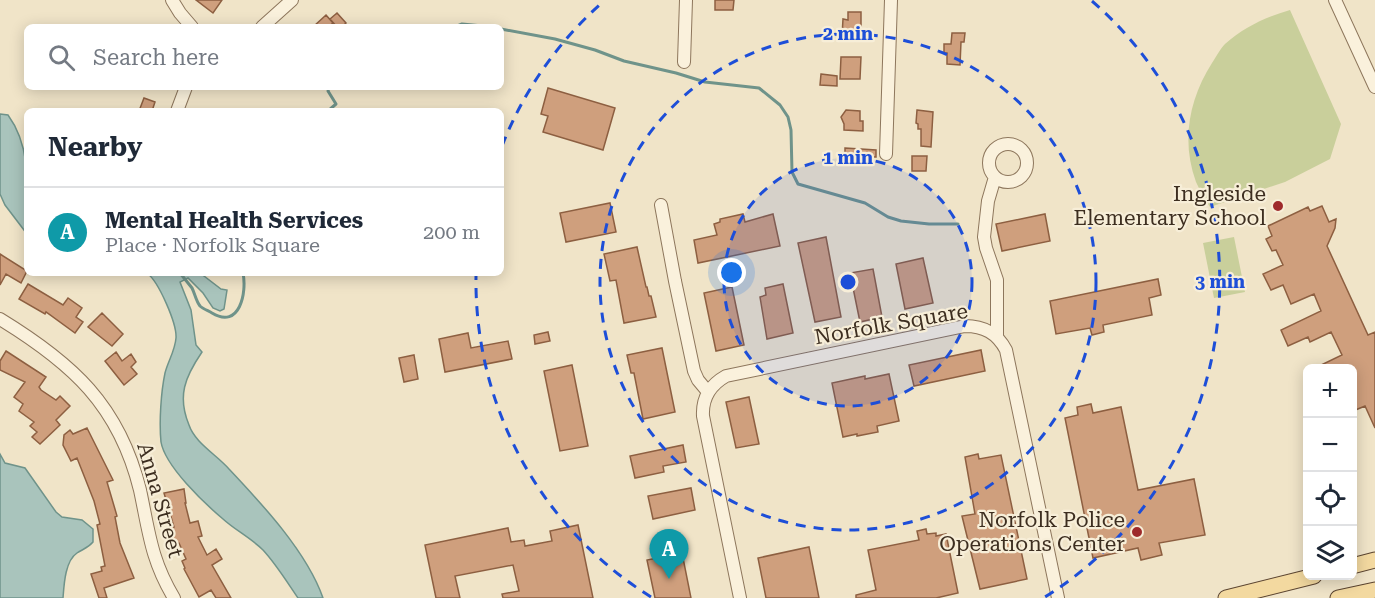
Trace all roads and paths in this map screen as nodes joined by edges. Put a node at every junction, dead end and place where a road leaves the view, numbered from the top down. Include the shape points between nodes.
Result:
1 (172, 0) edge
2 (292, 0) edge
3 (686, 0) edge
4 (891, 0) edge
5 (1335, 0) edge
6 (189, 24) edge
7 (265, 24) edge
8 (684, 62) dead end
9 (1375, 87) edge
10 (185, 90) edge
11 (178, 108) edge
12 (886, 154) dead end
13 (995, 177) dead end
14 (661, 205) dead end
15 (0, 319) edge
16 (997, 337) junction
17 (708, 392) junction
18 (1375, 560) edge
19 (1357, 565) edge
20 (1303, 579) edge
21 (1375, 590) edge
22 (174, 598) edge
23 (740, 598) edge
24 (1058, 598) edge
25 (1226, 598) edge
26 (1338, 598) edge

1 - 6 street
2 - 7 street
3 - 8 street
4 - 12 street
5 - 9 street
10 - 11 street
13 - 16 street via 984,237 997,280
14 - 17 street via 694,371
15 - 22 street, Anna Street via 72,370 115,425 133,467 156,561
16 - 17 street, Norfolk Square via 982,327 965,326 726,376
16 - 24 street, Norfolk Square via 1006,350
17 - 23 street via 703,416
18 - 19 main road
20 - 25 main road
21 - 26 main road

